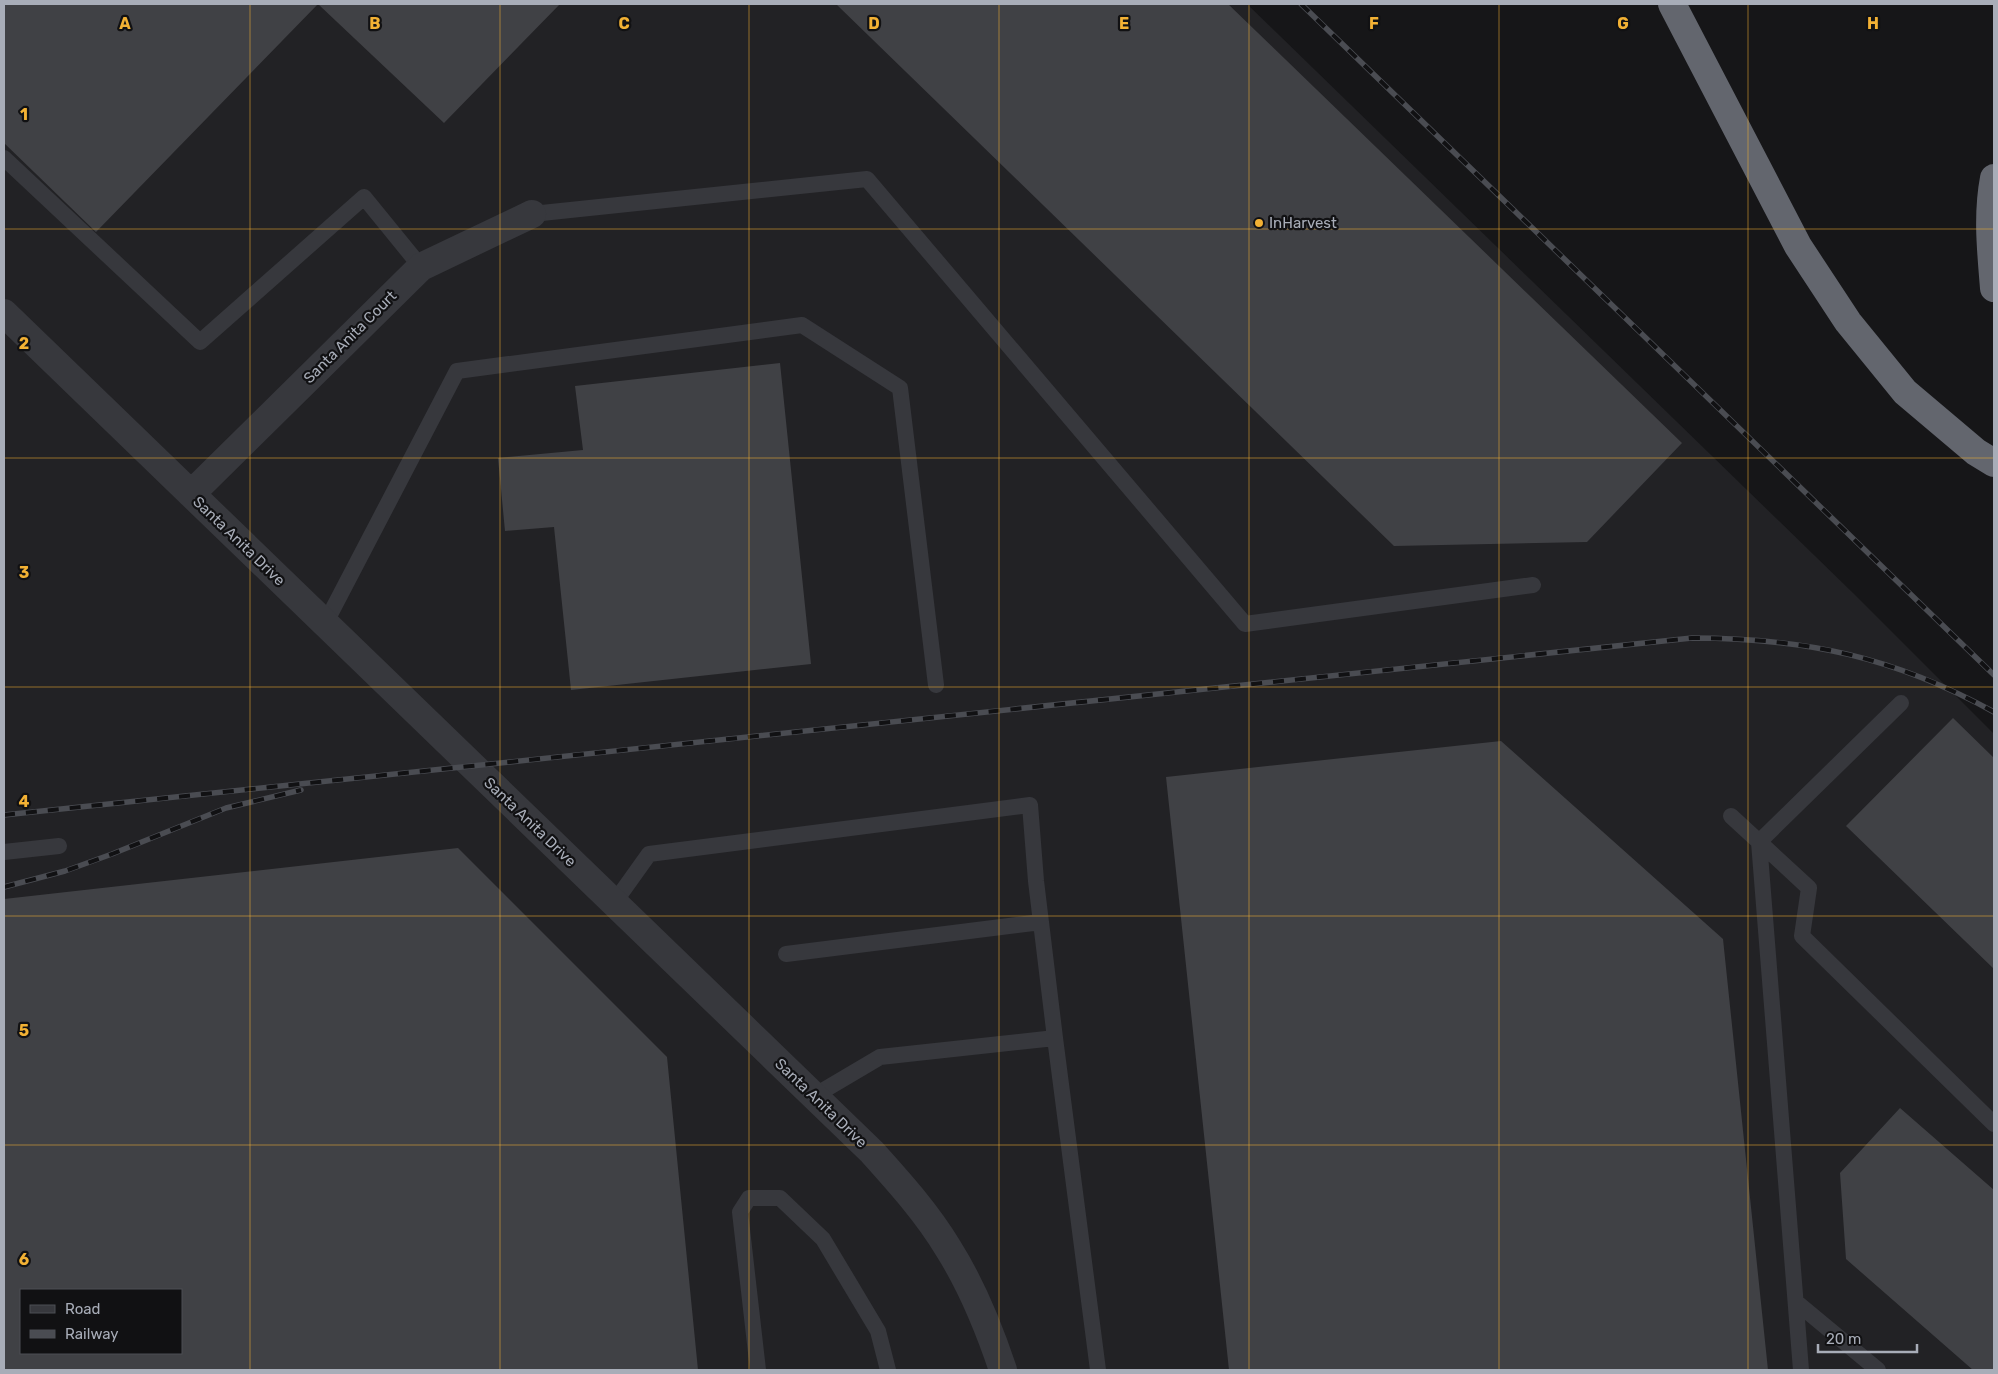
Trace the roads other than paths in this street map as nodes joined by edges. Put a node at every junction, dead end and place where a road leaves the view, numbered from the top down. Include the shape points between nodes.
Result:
1 (1672, 4) edge
2 (4, 158) edge
3 (1994, 178) edge
4 (532, 214) joint
5 (421, 267) junction
6 (1994, 288) edge
7 (4, 313) edge
8 (1994, 463) edge
9 (191, 494) junction
10 (1533, 585) dead end
11 (326, 624) junction
12 (936, 685) dead end
13 (1901, 703) dead end
14 (1731, 816) dead end
15 (1759, 842) junction
16 (60, 846) dead end
17 (4, 852) edge
18 (614, 903) junction
19 (1041, 922) junction
20 (786, 954) dead end
21 (1055, 1038) junction
22 (814, 1096) junction
23 (1994, 1124) edge
24 (1796, 1302) junction
25 (758, 1370) edge
26 (888, 1370) edge
27 (1003, 1370) edge
28 (1098, 1370) edge
29 (1801, 1370) edge
30 (1878, 1370) edge

1 - 8 highway via 1798,246 1848,322 1905,392 1976,452
2 - 5 lane via 200,342 364,197
3 - 6 highway via 1990,198 1990,244
4 - 5 street, Santa Anita Court
4 - 10 lane via 867,179 1244,624
5 - 9 street, Santa Anita Court
7 - 9 street, Santa Anita Drive
9 - 11 street, Santa Anita Drive
11 - 12 lane via 457,371 802,325 900,388
11 - 18 street, Santa Anita Drive
13 - 15 lane
14 - 15 lane
15 - 23 lane via 1809,888 1802,936
15 - 24 lane
16 - 17 lane
18 - 19 lane via 649,854 1030,805
18 - 22 street, Santa Anita Drive
19 - 20 lane
19 - 21 lane
21 - 22 lane via 880,1057
21 - 28 lane
22 - 27 street, Santa Anita Drive via 872,1152 915,1201 948,1248 975,1296
24 - 29 lane
24 - 30 lane
25 - 26 lane via 740,1212 749,1198 780,1198 823,1239 878,1331

